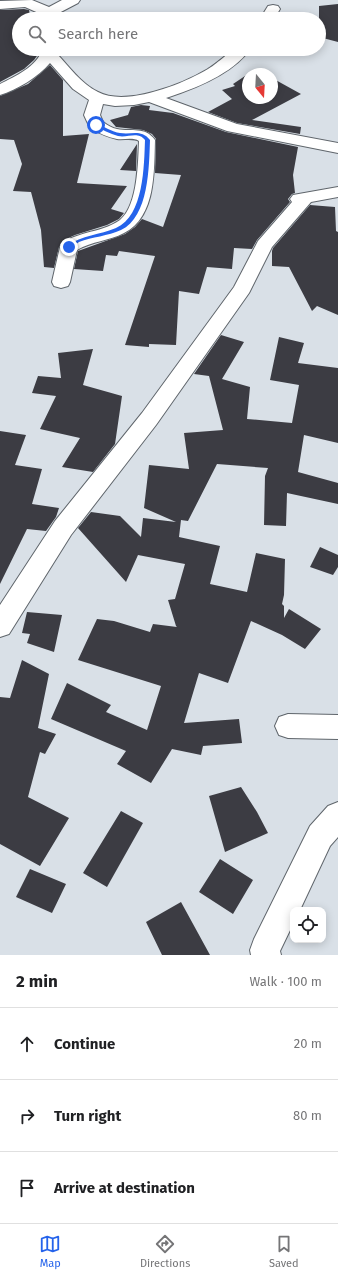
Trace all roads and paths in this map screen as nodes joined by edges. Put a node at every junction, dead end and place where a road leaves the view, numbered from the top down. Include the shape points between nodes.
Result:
1 (73, 0) edge
2 (0, 5) edge
3 (44, 12) edge
4 (55, 12) edge
5 (46, 56) edge
6 (54, 56) edge
7 (234, 56) edge
8 (0, 90) edge
9 (97, 98) junction
10 (153, 98) junction
11 (338, 148) edge
12 (338, 192) edge
13 (61, 282) dead end
14 (0, 626) edge
15 (288, 726) dead end
16 (338, 726) edge
17 (338, 816) edge
18 (266, 955) edge

1 - 4 street
2 - 3 street via 27,3
5 - 8 street via 38,67
6 - 9 street via 86,91
7 - 10 street via 218,69 176,90
9 - 10 street via 111,101
9 - 13 street via 92,115 96,125 119,134 144,136 147,140 145,181 142,195 127,223 120,229 76,241 69,247
10 - 11 street via 233,128
12 - 14 street via 299,199 302,202 264,245 242,289 149,418 63,528
15 - 16 street
17 - 18 street via 320,836 265,950

